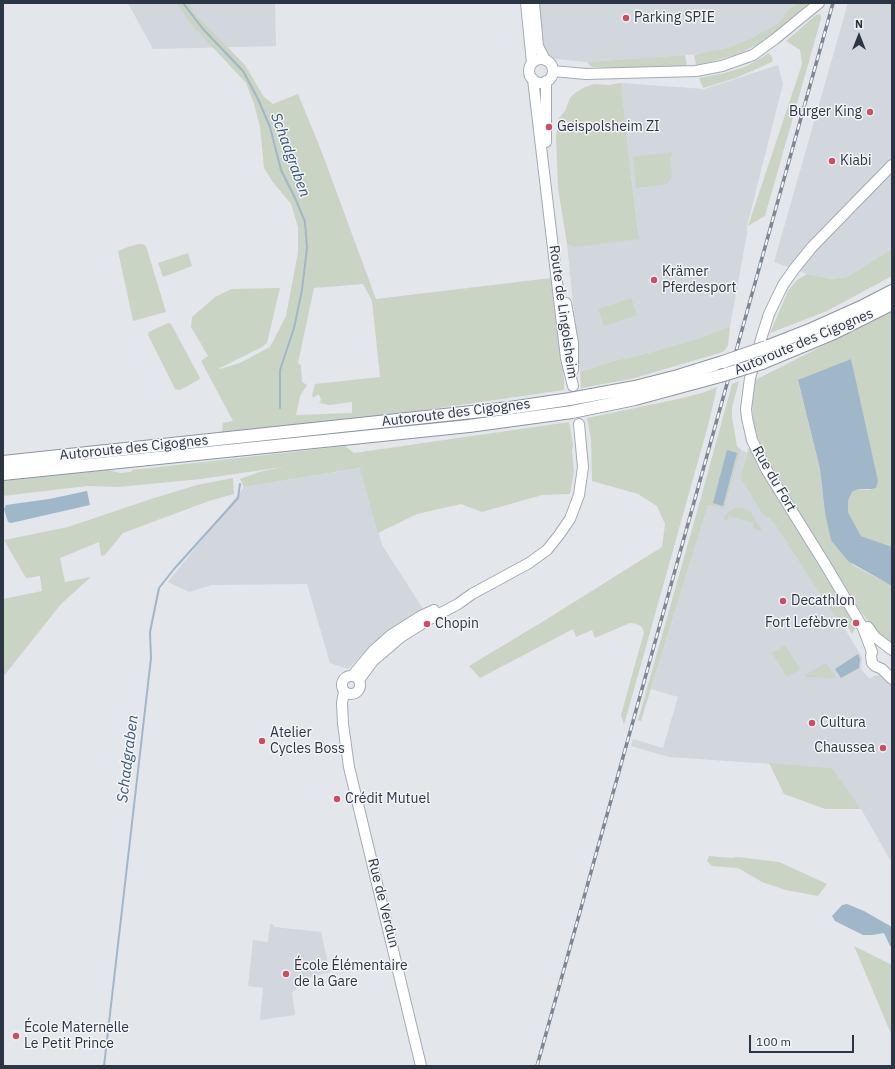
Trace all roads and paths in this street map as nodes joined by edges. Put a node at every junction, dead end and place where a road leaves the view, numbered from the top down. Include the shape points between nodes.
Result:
1 (526, 3) edge
2 (534, 3) edge
3 (814, 7) edge
4 (545, 60) junction
5 (532, 63) junction
6 (553, 71) junction
7 (533, 79) junction
8 (546, 81) junction
9 (892, 165) edge
10 (892, 290) edge
11 (892, 304) edge
12 (892, 309) edge
13 (834, 333) junction
14 (579, 424) dead end
15 (3, 462) edge
16 (3, 474) edge
17 (841, 590) junction
18 (889, 648) edge
19 (872, 652) junction
20 (892, 665) edge
21 (882, 669) junction
22 (356, 678) junction
23 (892, 679) edge
24 (348, 693) junction
25 (421, 1066) edge

1 - 5 main road
2 - 4 main road via 538,46
3 - 6 main road via 753,55 722,66 693,71 586,74
4 - 5 main road
4 - 6 main road
5 - 7 main road via 529,70
6 - 8 main road
7 - 8 main road via 539,82
7 - 8 main road, Route de Lingolsheim via 566,358 573,386 574,343 555,236 546,166
9 - 17 main road, Rue du Fort via 812,247 787,279 765,326 748,390 747,418 755,449
10 - 15 highway, Autoroute des Cigognes, bridge via 812,330 766,348 634,387 510,408
11 - 13 highway, Autoroute des Cigognes
12 - 13 highway via 854,329
13 - 16 highway, Autoroute des Cigognes, bridge via 720,376 635,399 572,412 449,428
14 - 22 main road via 583,467 579,496 570,519 547,550 490,585 421,616 397,631 373,651
17 - 18 main road, Rue du Fort via 875,638
17 - 19 main road, Rue du Fort
18 - 19 main road, Rue du Fort via 878,647
19 - 21 main road, Rue du Fort via 872,663
20 - 21 main road
21 - 23 main road, Rue du Fort
22 - 24 main road via 359,689 356,693
22 - 24 main road via 346,677 342,681 341,687
24 - 25 main road, Rue de Verdun via 342,703 342,724 349,767

